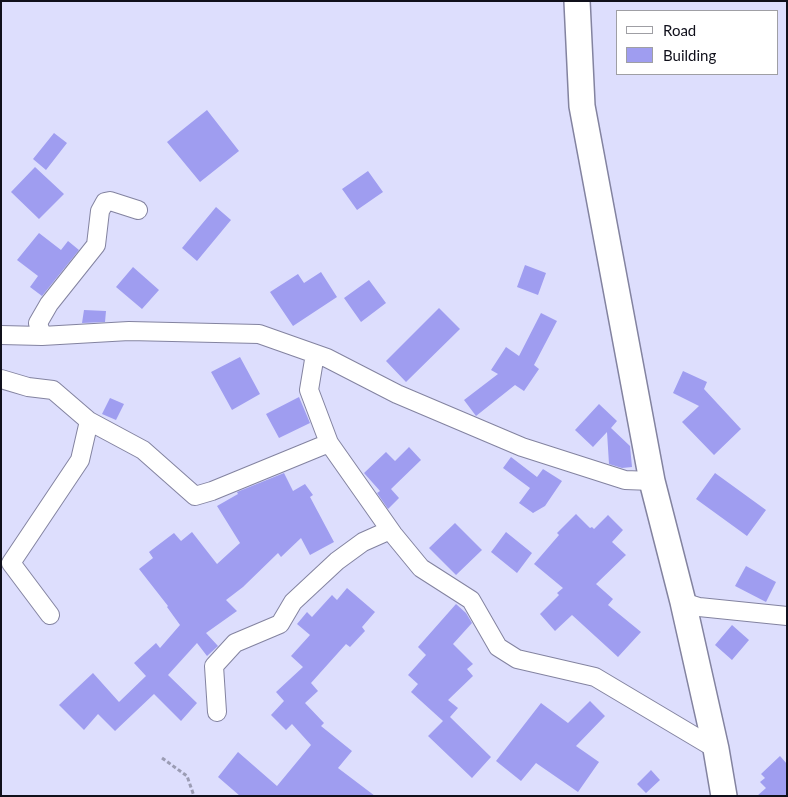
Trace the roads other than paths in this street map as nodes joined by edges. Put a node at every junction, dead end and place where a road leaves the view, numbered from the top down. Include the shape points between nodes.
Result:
1 (577, 1) edge
2 (138, 210) dead end
3 (1, 336) edge
4 (42, 336) junction
5 (315, 354) junction
6 (1, 379) edge
7 (89, 421) junction
8 (330, 443) junction
9 (652, 482) junction
10 (390, 530) junction
11 (683, 602) junction
12 (50, 615) dead end
13 (787, 616) edge
14 (216, 712) dead end
15 (716, 749) junction
16 (724, 796) edge

1 - 9 main road via 582,106
2 - 4 street via 105,202 100,211 96,245 49,304 38,324
3 - 4 street
4 - 5 street via 129,331 259,334
5 - 8 street via 309,390
5 - 9 street via 397,394 522,447 624,480
6 - 7 street via 53,390
7 - 8 street via 143,450 195,496
7 - 12 street via 80,460 11,563
8 - 10 street
9 - 11 main road
10 - 14 street via 363,542 337,561 293,602 280,624 235,643 214,666
10 - 15 street via 421,568 471,600 498,647 517,659 594,677
11 - 13 street via 699,607
11 - 15 main road
15 - 16 main road

